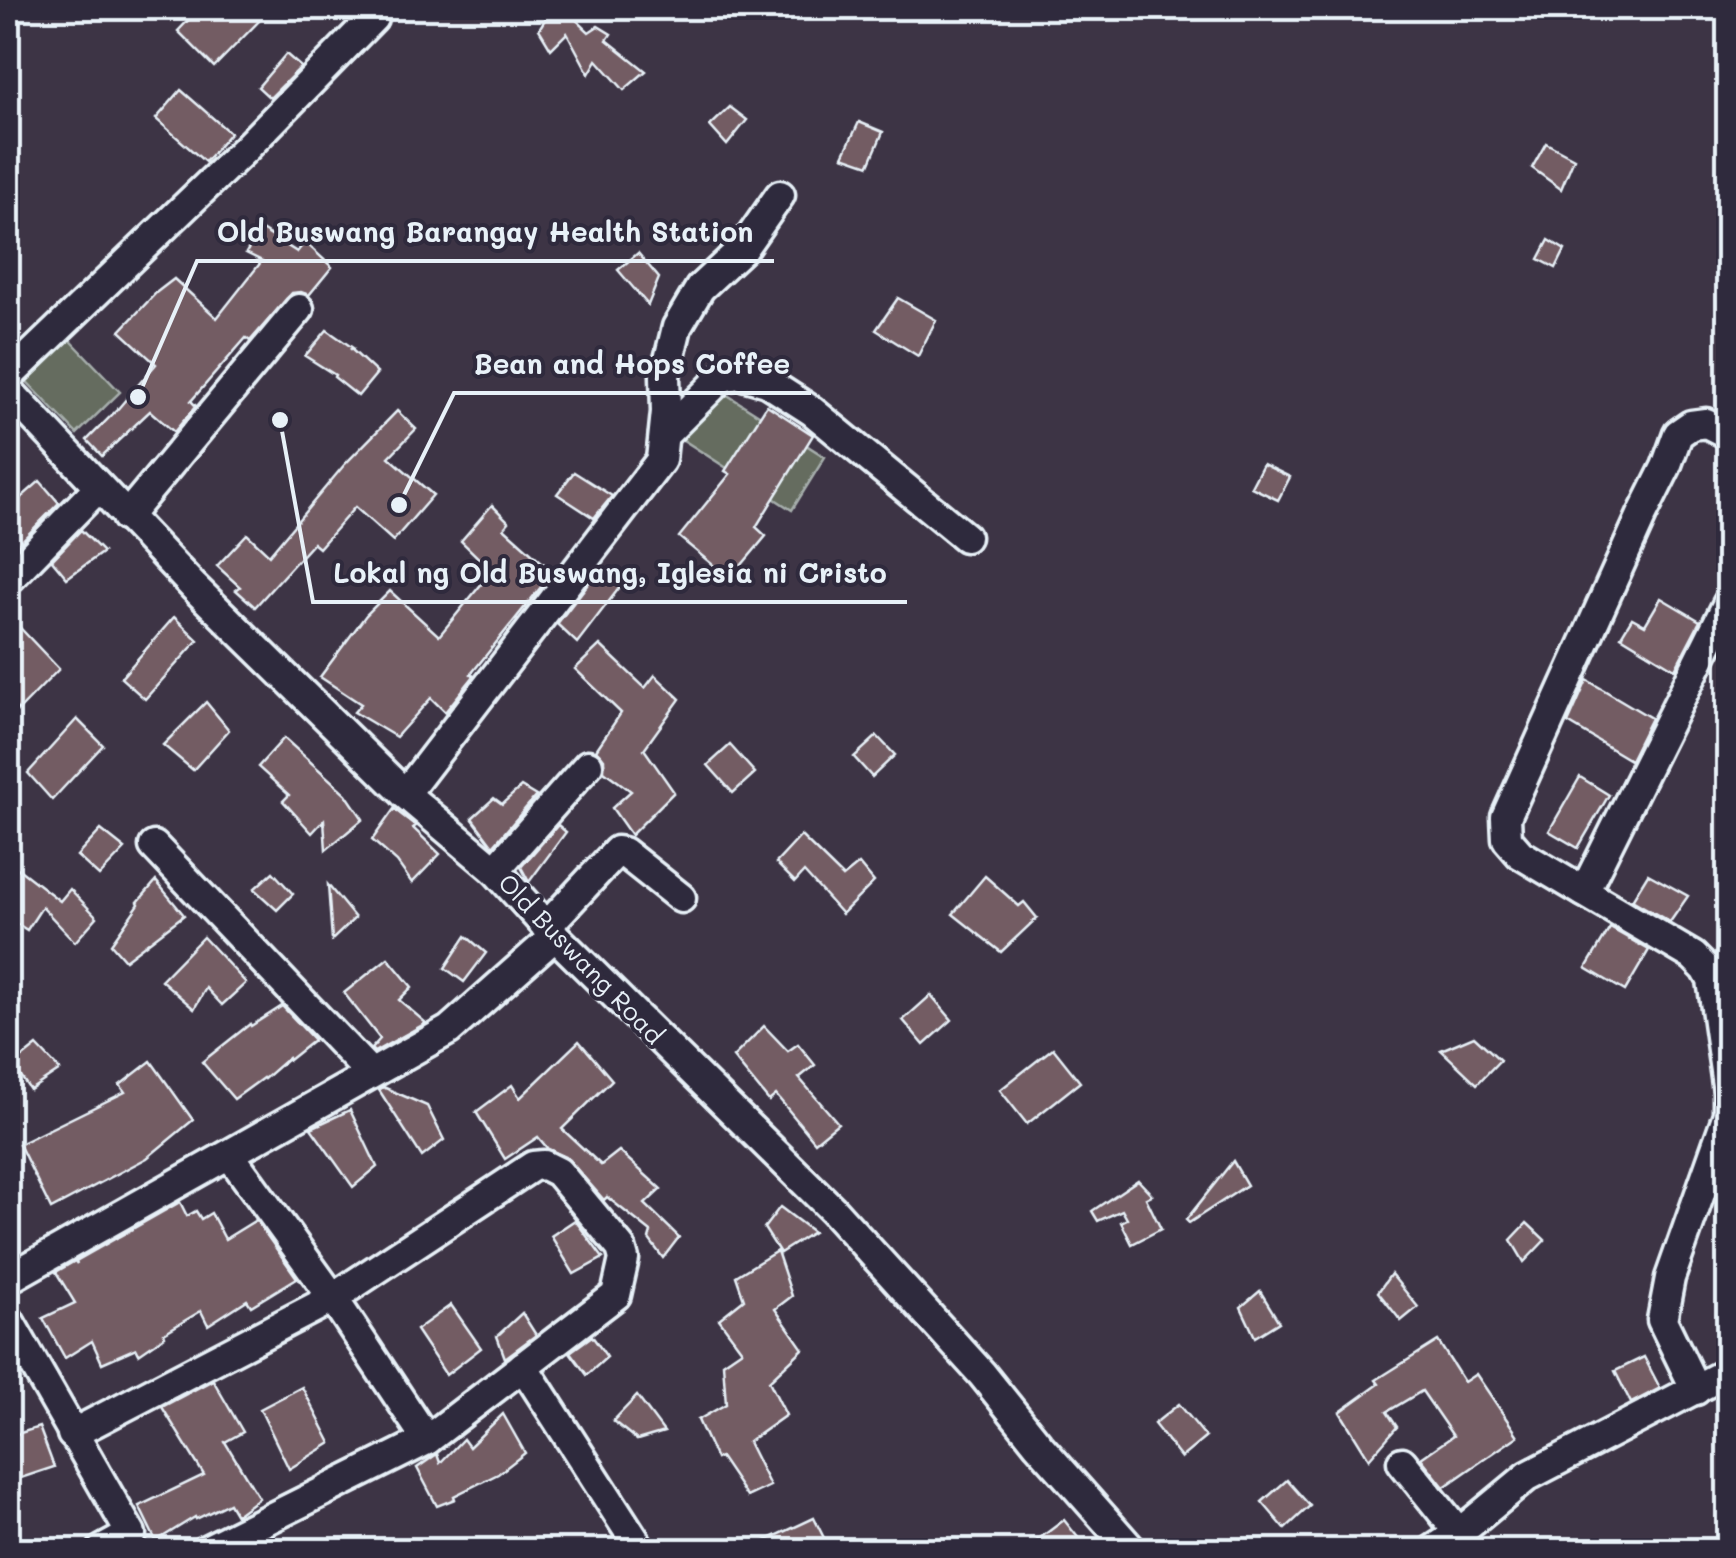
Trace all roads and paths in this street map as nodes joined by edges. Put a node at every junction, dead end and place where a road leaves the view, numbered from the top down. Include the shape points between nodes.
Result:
1 (373, 18) dead end
2 (780, 195) dead end
3 (299, 309) dead end
4 (8, 377) edge
5 (8, 390) edge
6 (1728, 434) edge
7 (664, 435) junction
8 (98, 488) junction
9 (126, 517) junction
10 (965, 537) dead end
11 (8, 580) edge
12 (1728, 602) edge
13 (588, 765) dead end
14 (405, 794) junction
15 (154, 846) dead end
16 (495, 870) junction
17 (1584, 892) junction
18 (681, 898) dead end
19 (550, 931) junction
20 (370, 1073) junction
21 (230, 1155) junction
22 (8, 1278) edge
23 (333, 1298) junction
24 (8, 1319) edge
25 (524, 1366) junction
26 (1728, 1372) edge
27 (1696, 1390) junction
28 (72, 1434) junction
29 (427, 1440) junction
30 (1402, 1462) dead end
31 (1459, 1533) junction
32 (135, 1542) edge
33 (102, 1550) edge
34 (206, 1550) edge
35 (641, 1550) edge
36 (1132, 1550) edge
37 (1433, 1550) edge

1 - 4 street
2 - 7 street via 743,248 700,288 677,327 665,376
3 - 9 street
5 - 8 street, Old Buswang Road
6 - 17 street via 1706,423 1678,434 1506,817 1507,838 1520,854
7 - 10 street via 722,377 768,382
7 - 14 street via 661,460
8 - 9 street, Old Buswang Road
8 - 11 street
9 - 14 street, Old Buswang Road
12 - 17 street
13 - 16 street
14 - 16 street, Old Buswang Road
15 - 20 street
16 - 19 street, Old Buswang Road
17 - 27 street via 1693,956 1712,980 1728,1114 1670,1278 1662,1320
18 - 19 street via 617,851
19 - 20 street via 450,1030
19 - 36 street, Old Buswang Road via 832,1209
20 - 21 street
21 - 22 street
21 - 23 street
23 - 25 street via 532,1166 544,1165 565,1180 624,1258 616,1295
23 - 28 street
23 - 29 street
24 - 28 street
25 - 29 street
25 - 35 street
26 - 27 street
27 - 31 street via 1528,1476
28 - 32 street
29 - 34 street
30 - 31 street
31 - 37 street
32 - 33 street

